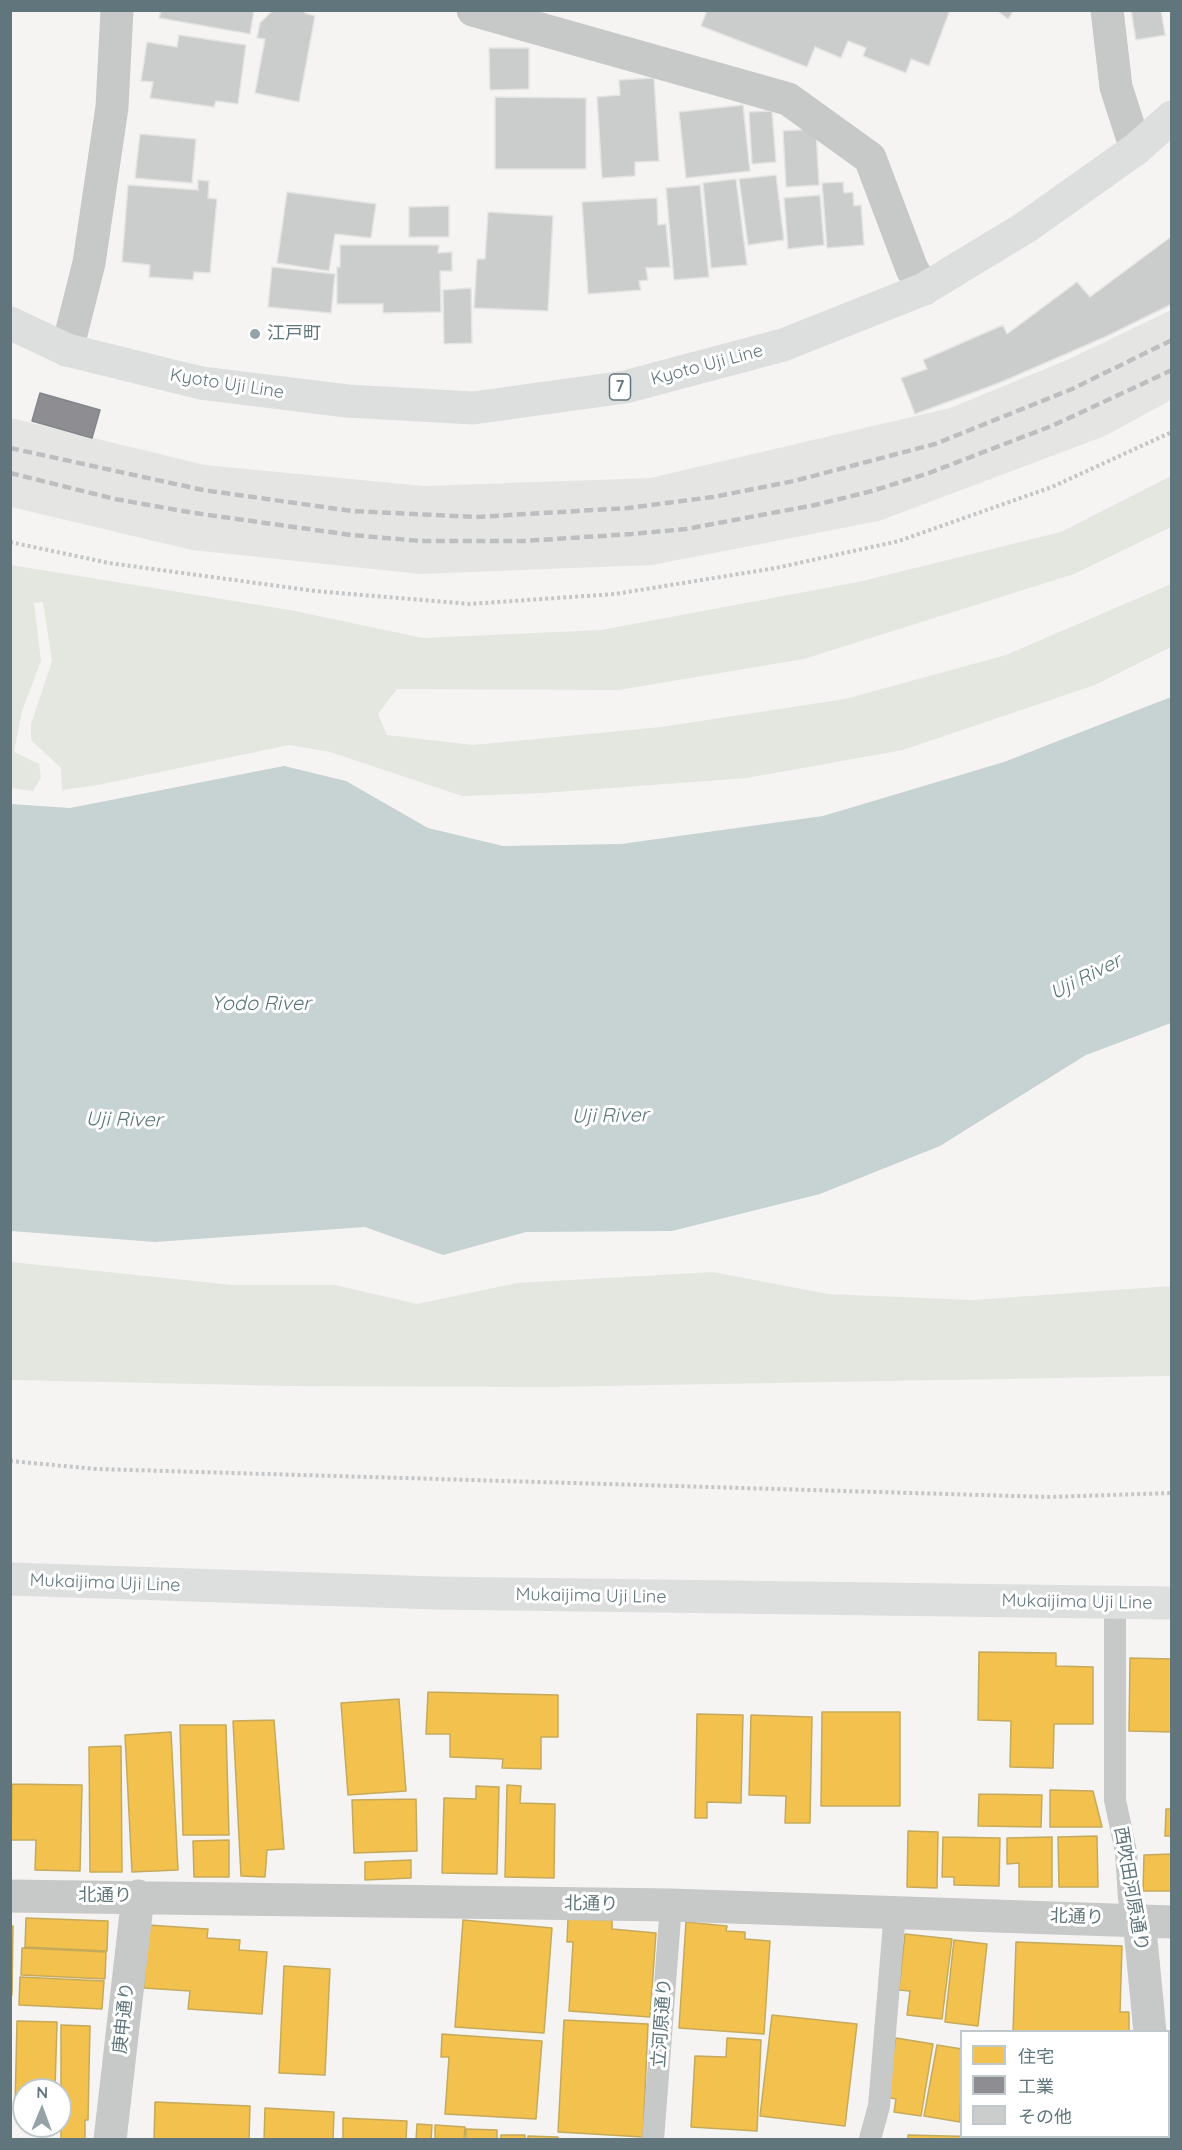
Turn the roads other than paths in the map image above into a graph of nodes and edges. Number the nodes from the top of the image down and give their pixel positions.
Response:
1 (117, 10) edge
2 (473, 10) edge
3 (1107, 10) edge
4 (1172, 117) edge
5 (1136, 149) junction
6 (924, 289) junction
7 (10, 322) edge
8 (67, 350) junction
9 (10, 1580) edge
10 (1115, 1603) junction
11 (1172, 1603) edge
12 (10, 1896) edge
13 (138, 1896) junction
14 (671, 1905) junction
15 (895, 1911) junction
16 (1139, 1919) junction
17 (1172, 1922) edge
18 (1150, 2030) edge
19 (110, 2139) edge
20 (653, 2139) edge
21 (870, 2139) edge

1 - 8 street
2 - 6 street
3 - 5 street
4 - 5 main road, Kyoto Uji Line / 7
5 - 6 main road, Kyoto Uji Line / 7
6 - 8 main road, Kyoto Uji Line / 7
7 - 8 main road, Kyoto Uji Line / 7
9 - 10 main road, Mukaijima Uji Line
10 - 11 main road, Mukaijima Uji Line
10 - 16 lane, 西吹田河原通り
12 - 13 street, 北通り
13 - 14 street, 北通り
13 - 19 street, 庚申通り
14 - 15 street, 北通り
14 - 20 lane, 立河原通り
15 - 16 street, 北通り
15 - 21 lane
16 - 17 street, 北通り
16 - 18 street, 西吹田河原通り

